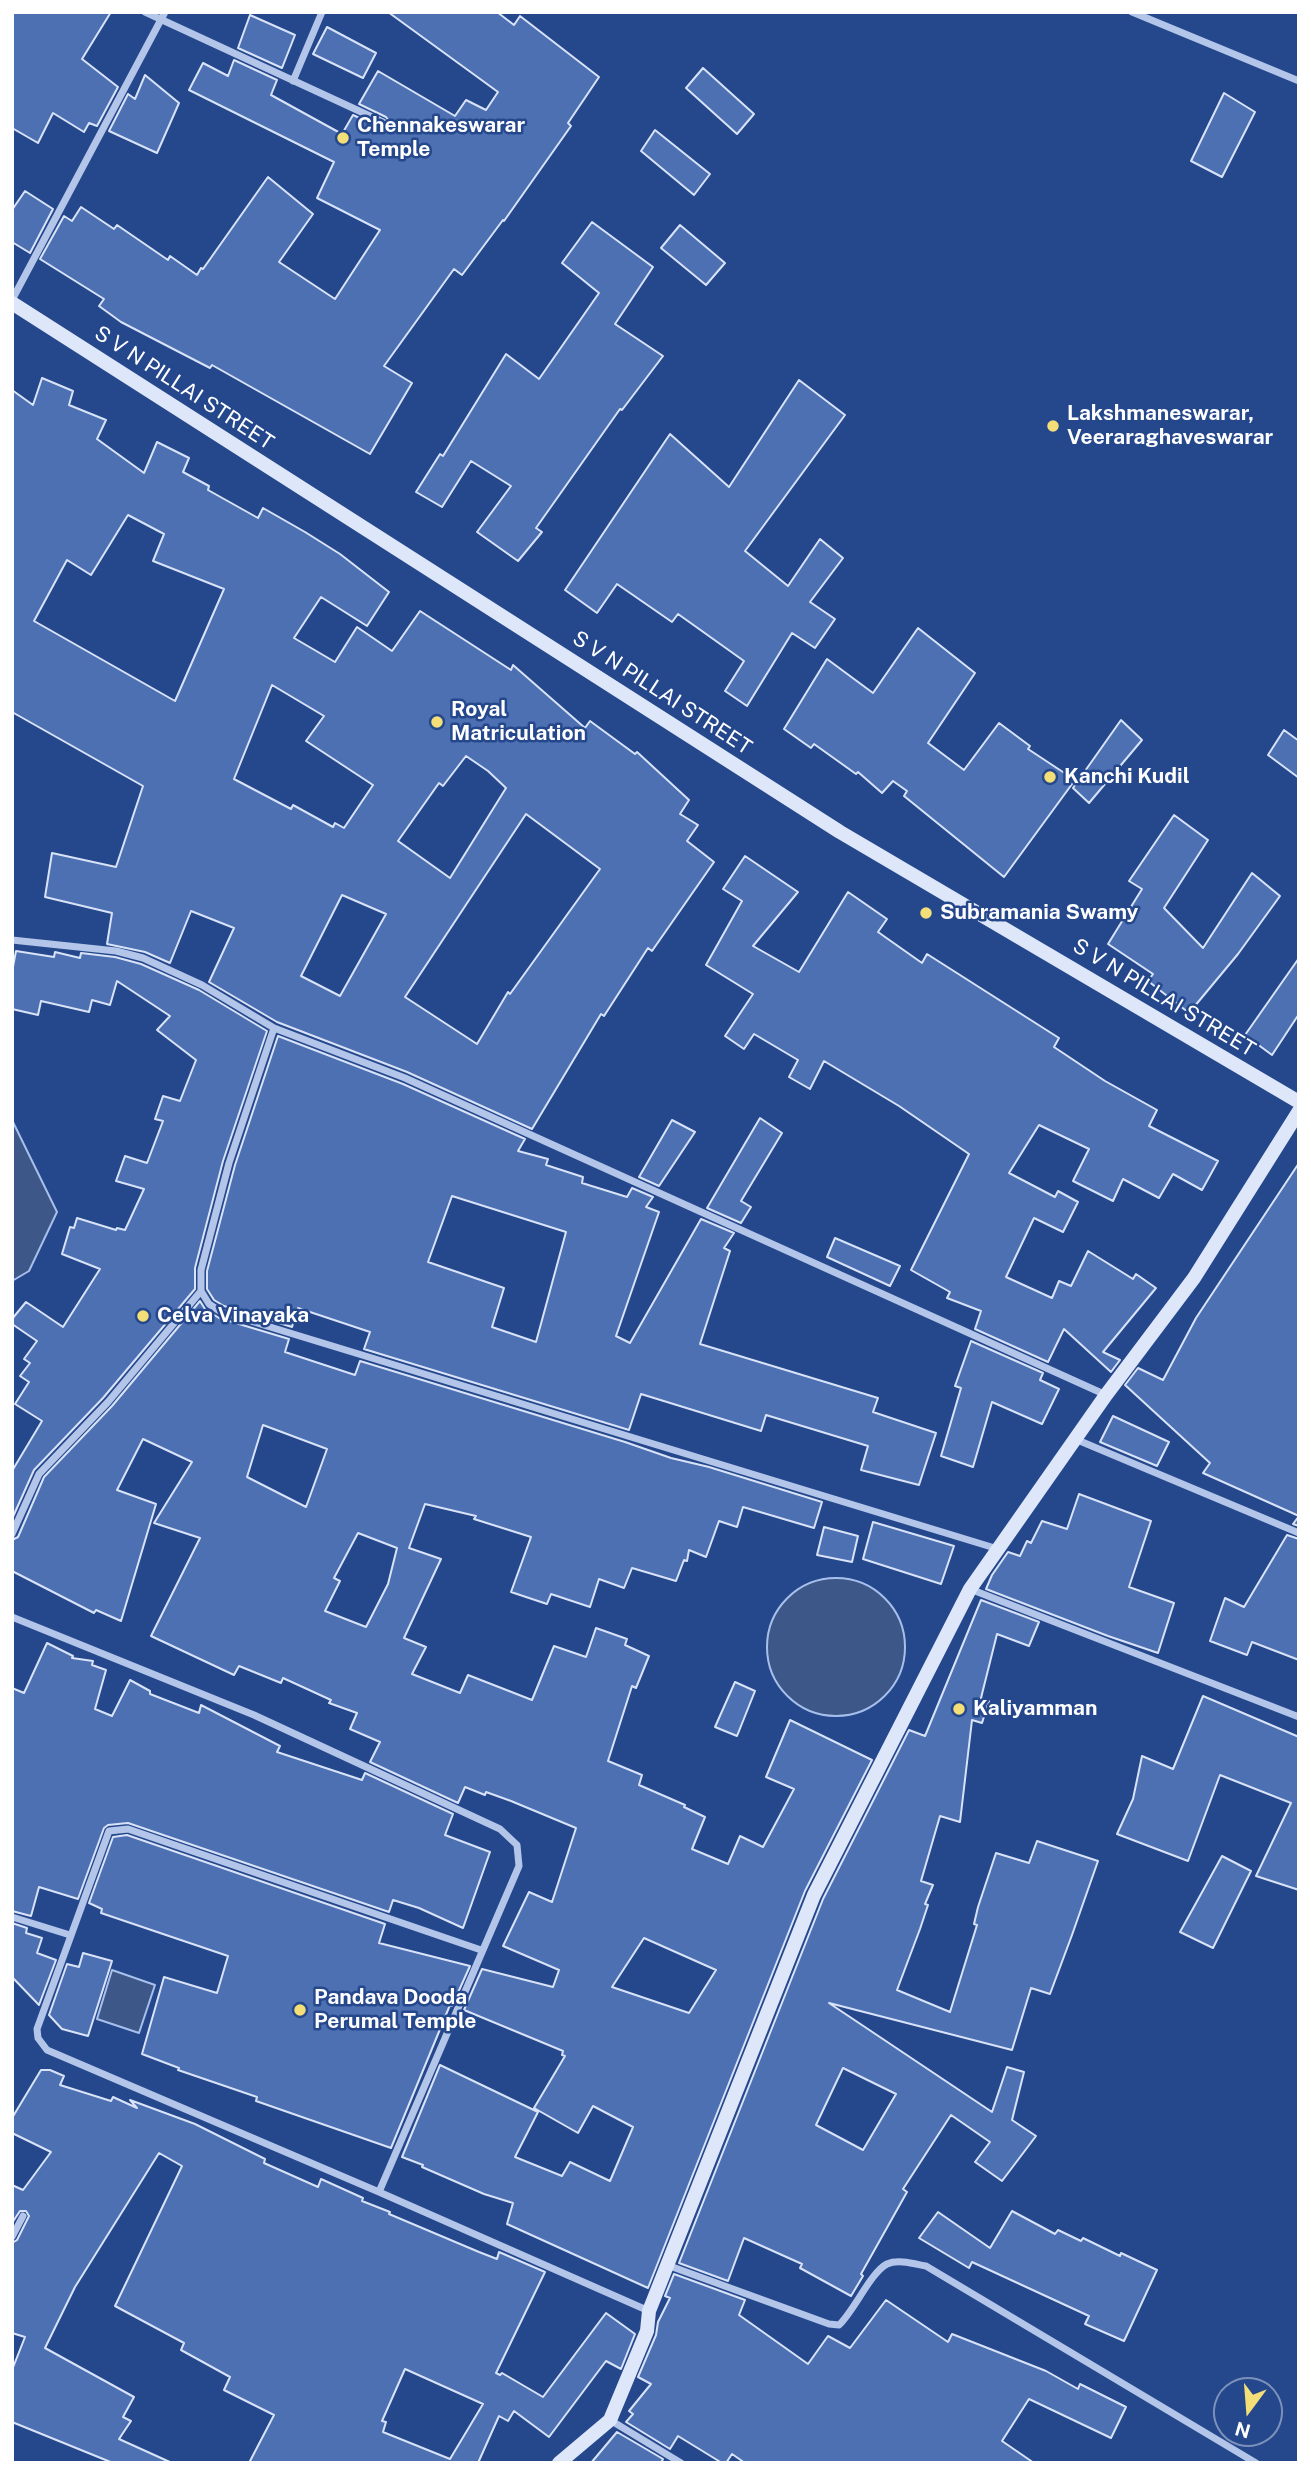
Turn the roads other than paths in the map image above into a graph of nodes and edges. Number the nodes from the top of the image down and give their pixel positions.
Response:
1 (145, 12) edge
2 (166, 12) edge
3 (322, 12) edge
4 (1132, 12) edge
5 (161, 21) junction
6 (293, 81) junction
7 (1299, 81) edge
8 (383, 122) dead end
9 (12, 302) edge
10 (12, 940) edge
11 (274, 1028) junction
12 (1299, 1102) edge
13 (1299, 1111) edge
14 (201, 1291) junction
15 (1106, 1395) junction
16 (1075, 1439) junction
17 (1299, 1533) edge
18 (12, 1534) edge
19 (999, 1549) junction
20 (970, 1589) junction
21 (12, 1617) edge
22 (1299, 1717) edge
23 (12, 1917) edge
24 (70, 1935) junction
25 (481, 1951) junction
26 (379, 2192) junction
27 (23, 2216) dead end
28 (12, 2237) edge
29 (667, 2265) junction
30 (649, 2311) junction
31 (610, 2420) junction
32 (559, 2463) edge
33 (681, 2463) edge
34 (1256, 2463) edge

1 - 5 street
2 - 5 street
3 - 6 street
4 - 7 street
5 - 6 street
5 - 9 street
6 - 8 street
9 - 12 main road, S V N PILLAI STREET
10 - 11 street
11 - 14 street
11 - 15 street
13 - 15 main road
14 - 18 street
14 - 19 street
15 - 16 main road
16 - 17 street
16 - 19 main road
19 - 20 main road
20 - 22 street
20 - 29 main road
21 - 25 street
23 - 24 street
24 - 25 street
24 - 26 street
25 - 26 street
26 - 30 street
27 - 28 street
29 - 30 main road
29 - 34 street
30 - 31 main road
31 - 32 main road
31 - 33 street

